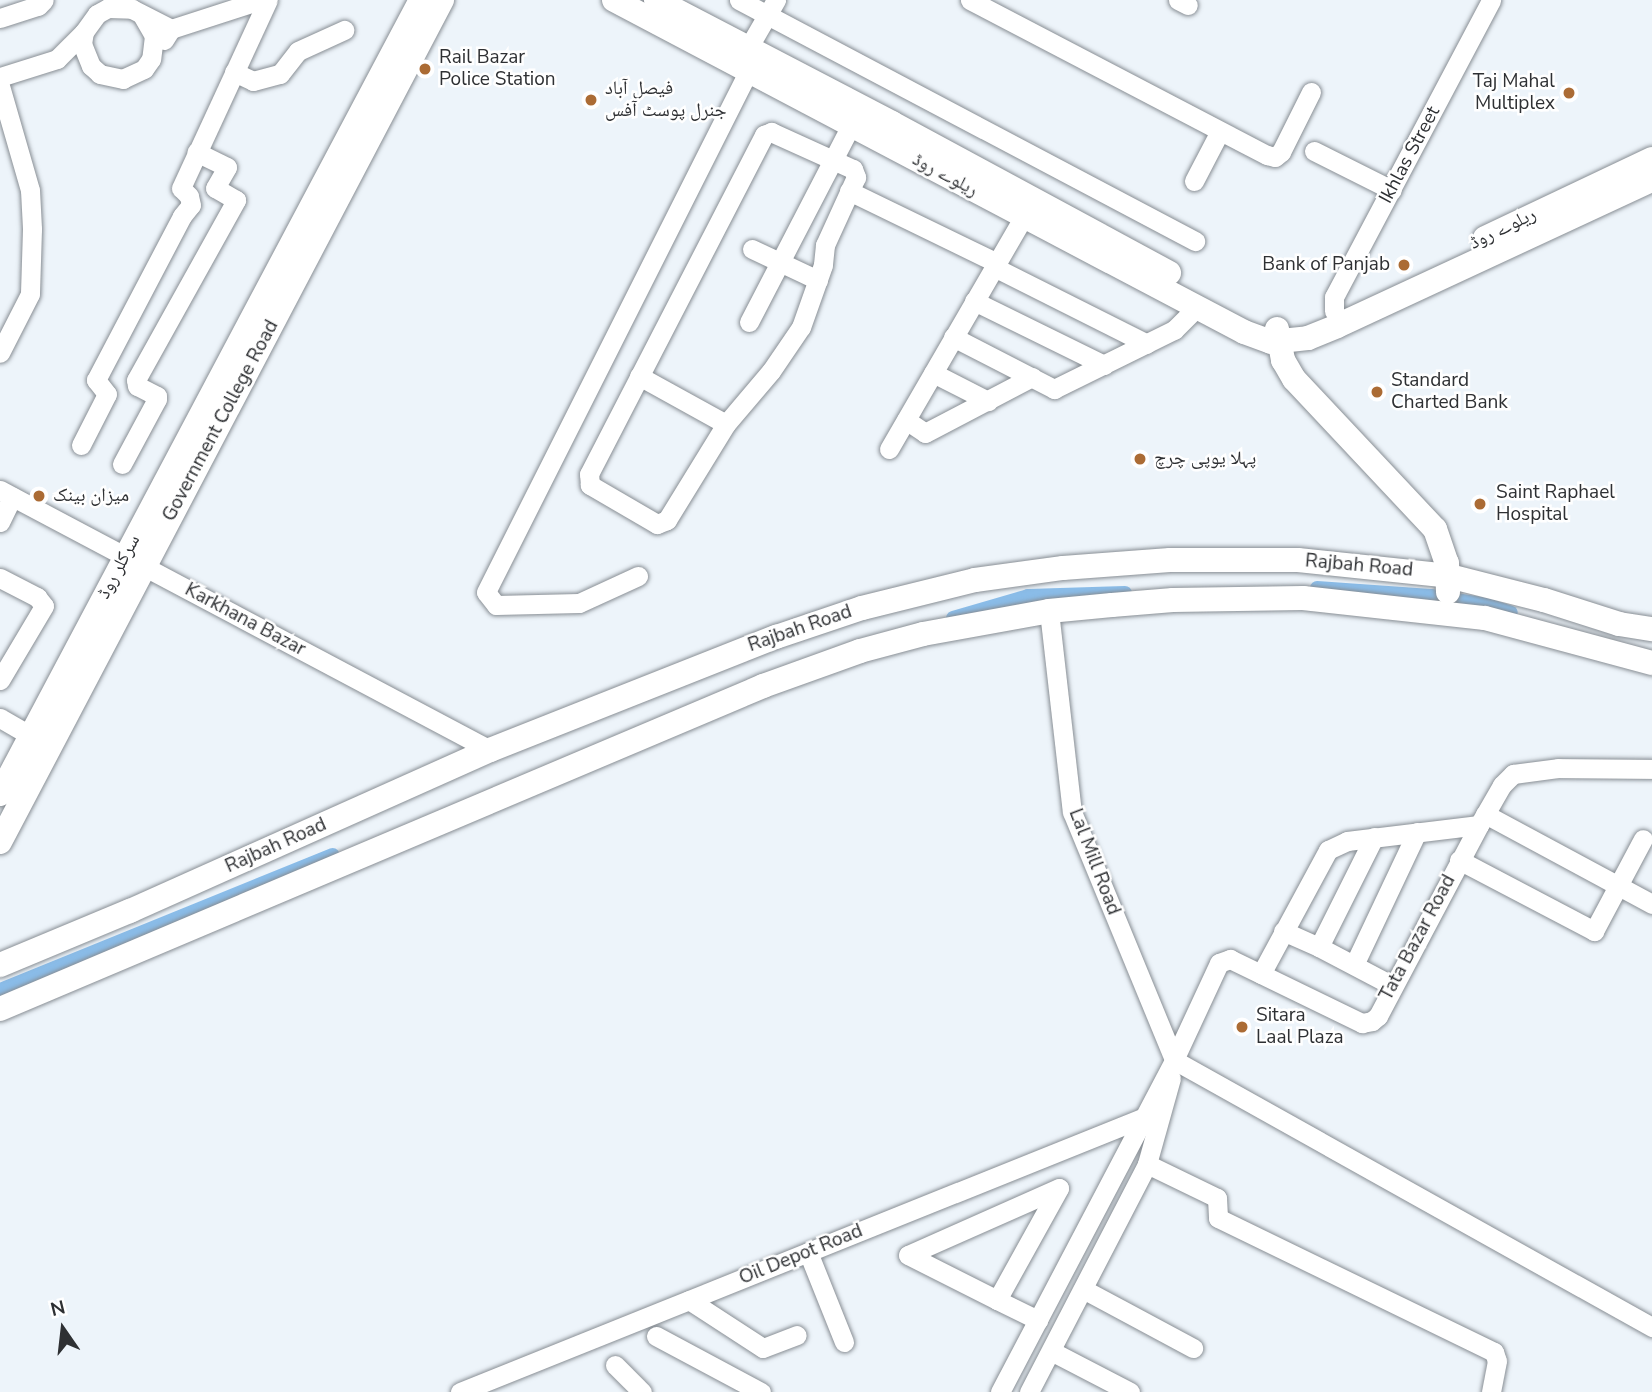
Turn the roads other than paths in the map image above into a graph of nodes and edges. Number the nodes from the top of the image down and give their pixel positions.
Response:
1 (44, 0) edge
2 (261, 0) edge
3 (268, 0) edge
4 (421, 0) edge
5 (442, 0) edge
6 (614, 0) edge
7 (656, 0) edge
8 (739, 0) edge
9 (970, 0) edge
10 (1491, 0) edge
11 (772, 8) edge
12 (142, 15) junction
13 (0, 18) edge
14 (171, 29) junction
15 (344, 30) dead end
16 (84, 32) junction
17 (57, 59) junction
18 (151, 59) junction
19 (748, 61) junction
20 (234, 72) junction
21 (100, 74) junction
22 (0, 77) edge
23 (0, 86) edge
24 (1311, 92) dead end
25 (851, 125) junction
26 (1220, 131) junction
27 (1314, 151) dead end
28 (196, 152) junction
29 (1652, 159) edge
30 (833, 160) junction
31 (1652, 180) edge
32 (1194, 181) dead end
33 (1392, 190) junction
34 (849, 191) junction
35 (323, 198) junction
36 (1024, 216) junction
37 (1195, 241) dead end
38 (752, 249) dead end
39 (780, 262) junction
40 (995, 265) junction
41 (818, 280) junction
42 (974, 301) junction
43 (1198, 306) junction
44 (1334, 311) junction
45 (749, 322) dead end
46 (1278, 336) junction
47 (953, 337) junction
48 (1147, 344) junction
49 (0, 353) edge
50 (1104, 365) junction
51 (933, 373) junction
52 (639, 376) junction
53 (1032, 377) junction
54 (988, 401) junction
55 (906, 420) junction
56 (726, 424) junction
57 (81, 445) dead end
58 (889, 449) dead end
59 (122, 464) dead end
60 (6, 494) edge
61 (0, 522) edge
62 (134, 562) junction
63 (1170, 563) junction
64 (638, 576) dead end
65 (0, 578) edge
66 (1447, 595) junction
67 (1173, 598) junction
68 (1049, 611) junction
69 (1652, 629) edge
70 (1652, 663) edge
71 (0, 680) edge
72 (0, 718) edge
73 (31, 736) junction
74 (490, 750) junction
75 (1652, 769) edge
76 (0, 794) edge
77 (1482, 819) junction
78 (1417, 832) junction
79 (1374, 837) junction
80 (1643, 839) dead end
81 (0, 842) edge
82 (1460, 860) junction
83 (1618, 886) junction
84 (1652, 904) edge
85 (131, 915) junction
86 (1283, 931) junction
87 (147, 945) junction
88 (1319, 947) junction
89 (0, 965) edge
90 (1354, 965) junction
91 (1261, 974) junction
92 (1393, 986) junction
93 (0, 1009) edge
94 (1174, 1060) junction
95 (1142, 1118) junction
96 (1147, 1164) junction
97 (808, 1252) junction
98 (1083, 1289) junction
99 (690, 1300) junction
100 (997, 1300) junction
101 (1038, 1320) junction
102 (1652, 1327) edge
103 (797, 1335) dead end
104 (656, 1336) dead end
105 (844, 1342) dead end
106 (1193, 1348) dead end
107 (1051, 1351) junction
108 (615, 1365) dead end
109 (482, 1388) edge
110 (460, 1392) edge
111 (642, 1392) edge
112 (761, 1392) edge
113 (1000, 1392) edge
114 (1029, 1392) edge
115 (1130, 1392) edge
116 (1492, 1392) edge

1 - 13 street
2 - 14 street
3 - 20 street
4 - 35 main road, Government College Road
5 - 35 main road, Government College Road
6 - 19 main road, ریلوے روڈ
7 - 19 main road, ریلوے روڈ
8 - 11 street
9 - 26 street
10 - 33 street, Ikhlas Street
11 - 19 street
11 - 37 street
12 - 14 street
12 - 16 street
12 - 18 street
14 - 18 street
15 - 20 street
16 - 17 street
16 - 21 street
17 - 21 street
17 - 22 street
18 - 21 street
19 - 25 main road, ریلوے روڈ
19 - 46 main road, ریلوے روڈ
19 - 64 street
20 - 28 street
23 - 49 street
24 - 26 street
25 - 30 street
25 - 36 main road, ریلوے روڈ
26 - 32 street
27 - 33 street
28 - 57 street
28 - 59 street
29 - 44 main road, ریلوے روڈ
30 - 34 street
30 - 39 street
30 - 52 street
31 - 46 main road, ریلوے روڈ
33 - 44 street, Ikhlas Street
34 - 40 street
34 - 41 street
35 - 62 main road, Government College Road
36 - 40 street
36 - 43 main road, ریلوے روڈ
38 - 39 street
39 - 41 street
39 - 45 street
40 - 42 street
40 - 48 street
41 - 56 street
42 - 47 street
42 - 50 street
43 - 46 main road, ریلوے روڈ
43 - 48 street
44 - 46 main road, ریلوے روڈ
46 - 66 main road
47 - 51 street
47 - 53 street
48 - 50 street
50 - 53 street
51 - 54 street
51 - 55 street
52 - 56 street
52 - 56 street
53 - 54 street
54 - 55 street
55 - 58 street
60 - 61 street
60 - 62 street, Karkhana Bazar
62 - 73 main road, سرکلر روڈ
62 - 74 street, Karkhana Bazar
62 - 81 main road, Government College Road
63 - 66 main road, Rajbah Road
63 - 67 main road
63 - 74 main road, Rajbah Road
65 - 71 street
66 - 67 main road, Rajbah Road
66 - 69 main road, Rajbah Road
66 - 70 main road, Rajbah Road
67 - 68 main road, Rajbah Road
68 - 87 main road, Rajbah Road
68 - 94 street, Lal Mill Road
72 - 73 street
73 - 76 main road, سرکلر روڈ
74 - 85 main road, Rajbah Road
75 - 77 street, Tata Bazar Road
77 - 78 street
77 - 82 street, Tata Bazar Road
77 - 83 street
78 - 79 street
78 - 90 street
79 - 86 street
79 - 88 street
80 - 83 street
82 - 83 street
82 - 92 street, Tata Bazar Road
83 - 84 street
85 - 87 main road
85 - 89 main road, Rajbah Road
86 - 88 street
86 - 91 street
87 - 93 main road, Rajbah Road
88 - 90 street
90 - 92 street
91 - 92 street, Tata Bazar Road
91 - 94 street, Tata Bazar Road
94 - 95 street, Tata Bazar Road
94 - 96 street, Tata Bazar Road
94 - 102 street
95 - 97 street, Oil Depot Road
95 - 101 street, Tata Bazar Road
96 - 98 street, Tata Bazar Road
96 - 116 street
97 - 99 street, Oil Depot Road
97 - 105 street
98 - 106 street
98 - 107 street, Tata Bazar Road
99 - 103 street
99 - 109 street, Oil Depot Road
100 - 100 street
100 - 101 street
101 - 113 street, Tata Bazar Road
104 - 112 street
107 - 114 street, Tata Bazar Road
107 - 115 street
108 - 111 street
109 - 110 street, Oil Depot Road

